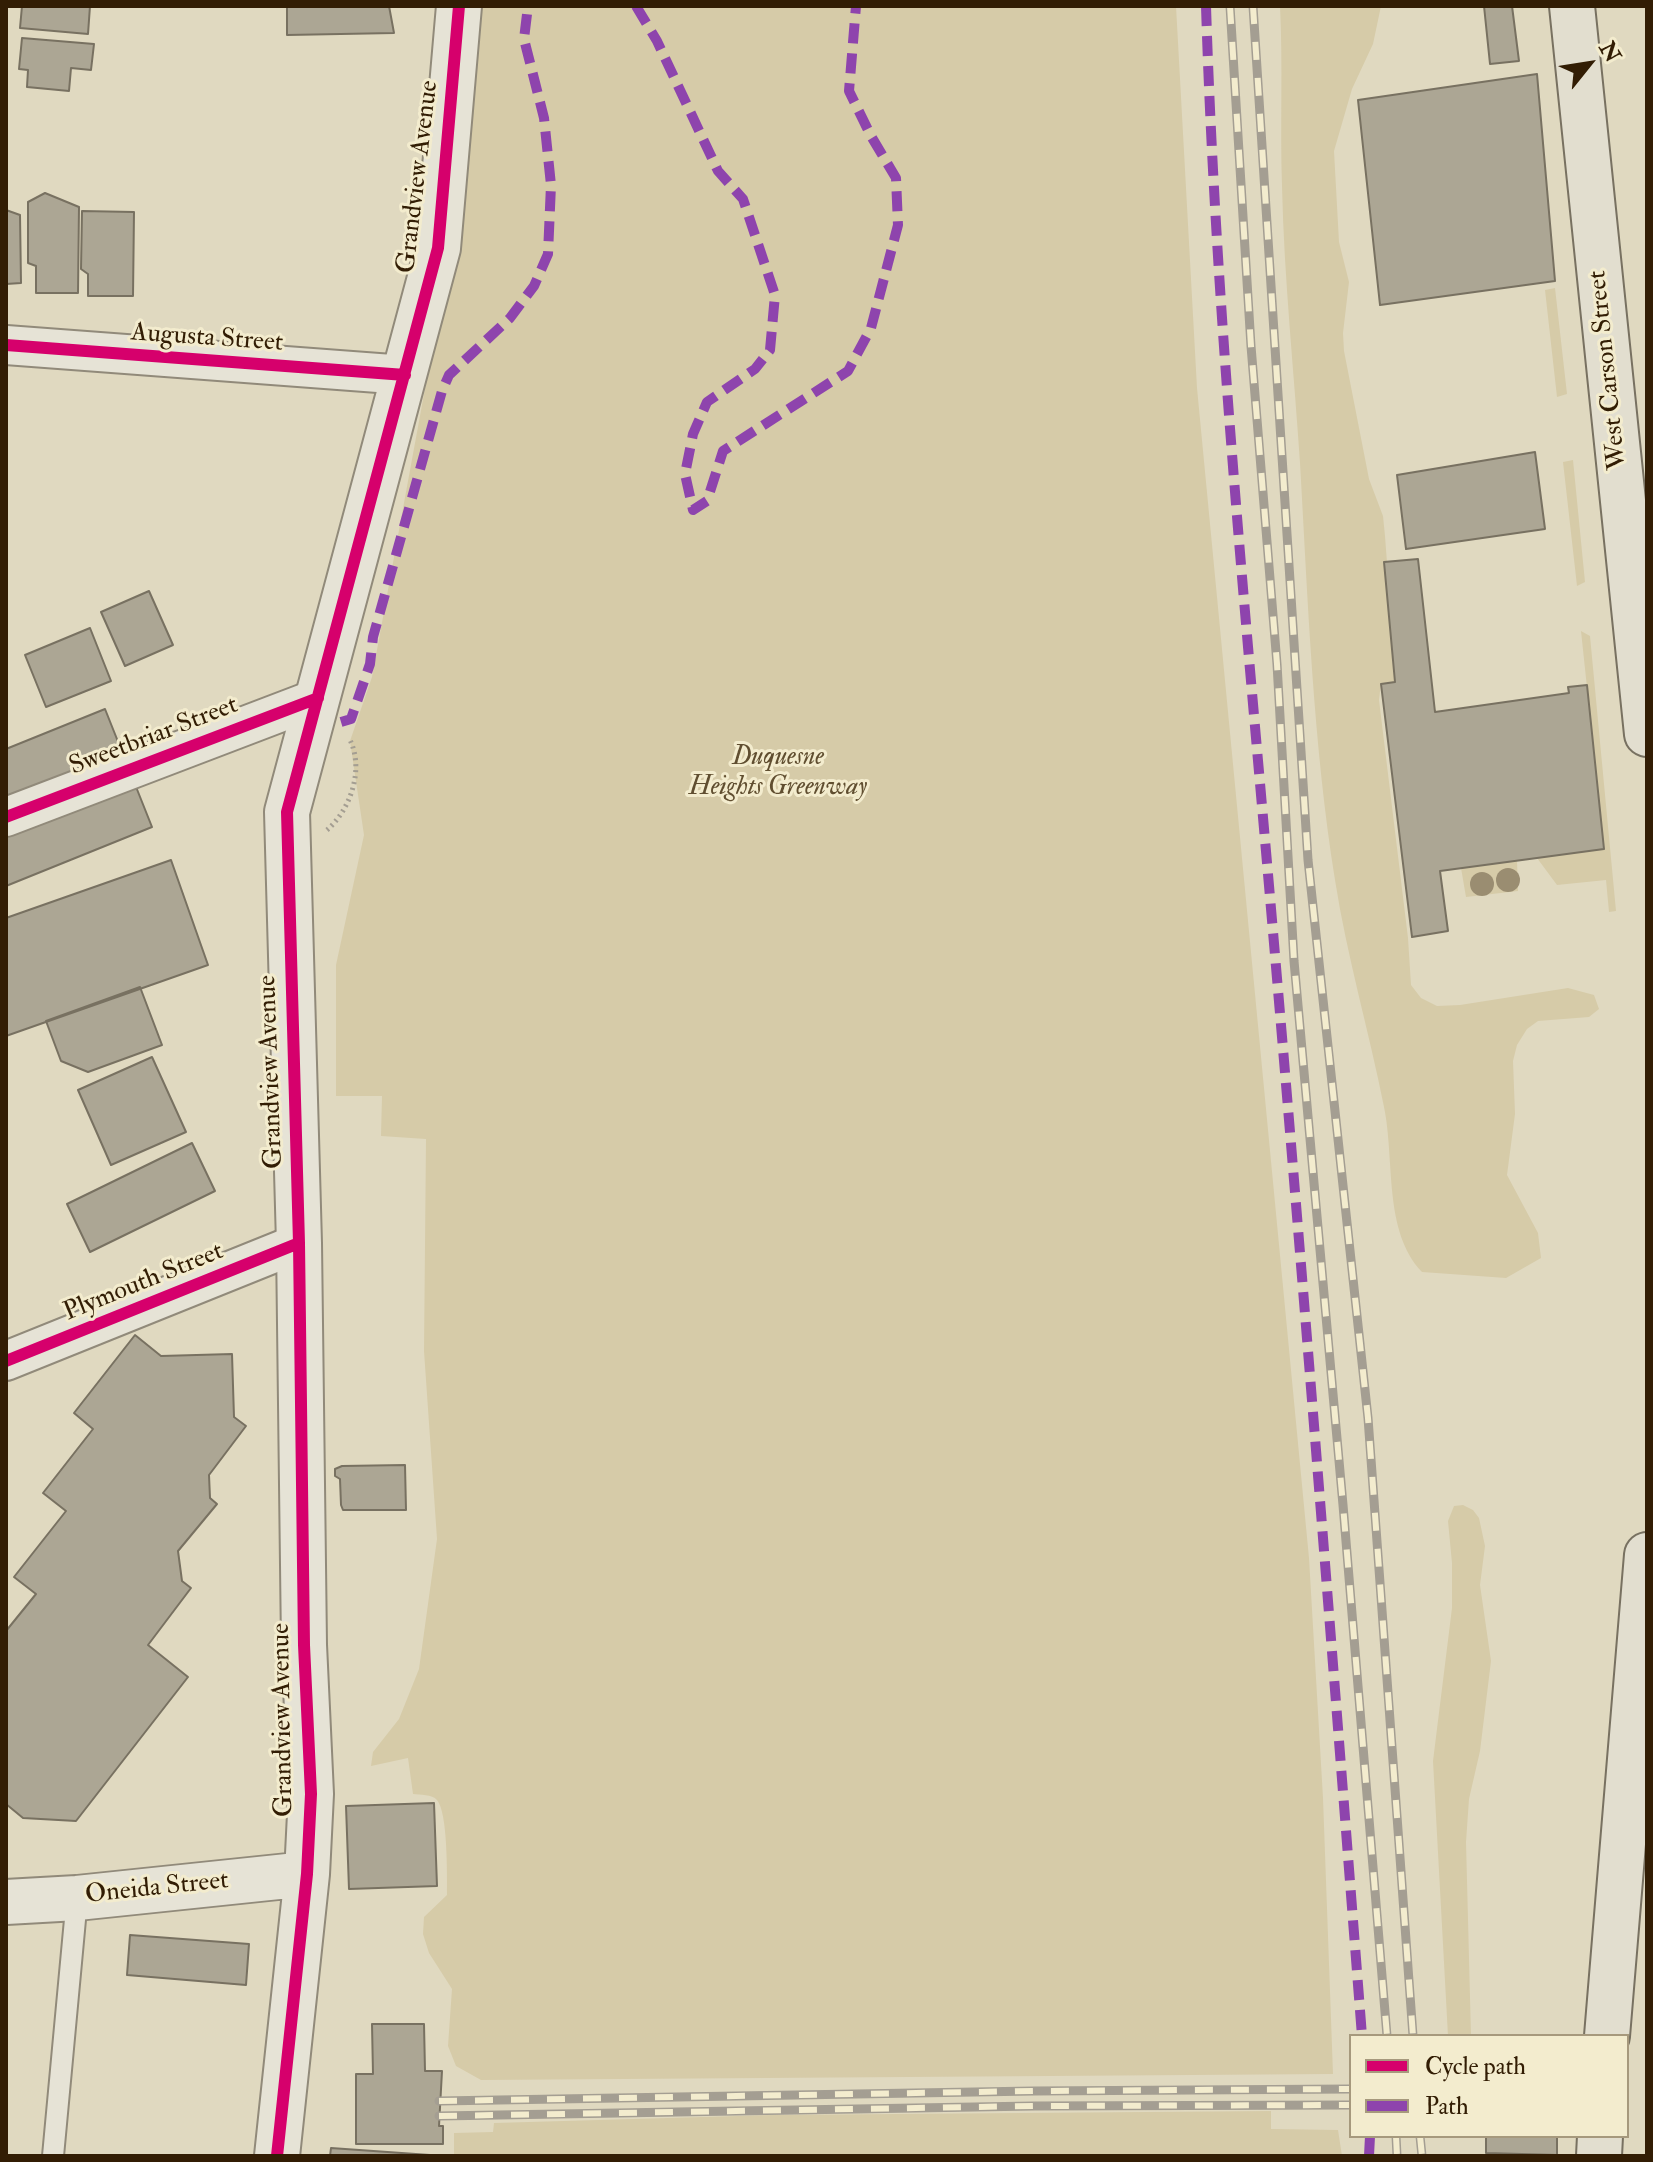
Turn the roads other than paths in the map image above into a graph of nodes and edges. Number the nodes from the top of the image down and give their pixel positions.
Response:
1 (459, 6) edge
2 (1572, 6) edge
3 (6, 345) edge
4 (405, 375) junction
5 (318, 698) junction
6 (1647, 734) edge
7 (6, 817) edge
8 (299, 1243) junction
9 (6, 1361) edge
10 (1647, 1555) edge
11 (307, 1874) junction
12 (77, 1898) junction
13 (6, 1902) edge
14 (1607, 2034) edge
15 (53, 2156) edge
16 (277, 2156) edge

1 - 4 street, Grandview Avenue
2 - 6 main road, West Carson Street
3 - 4 street, Augusta Street
4 - 5 street, Grandview Avenue
5 - 7 street, Sweetbriar Street
5 - 8 street, Grandview Avenue
8 - 9 street, Plymouth Street
8 - 11 street, Grandview Avenue
10 - 14 main road
11 - 12 street, Oneida Street
11 - 16 street, Grandview Avenue
12 - 13 street, Oneida Street
12 - 15 lane

